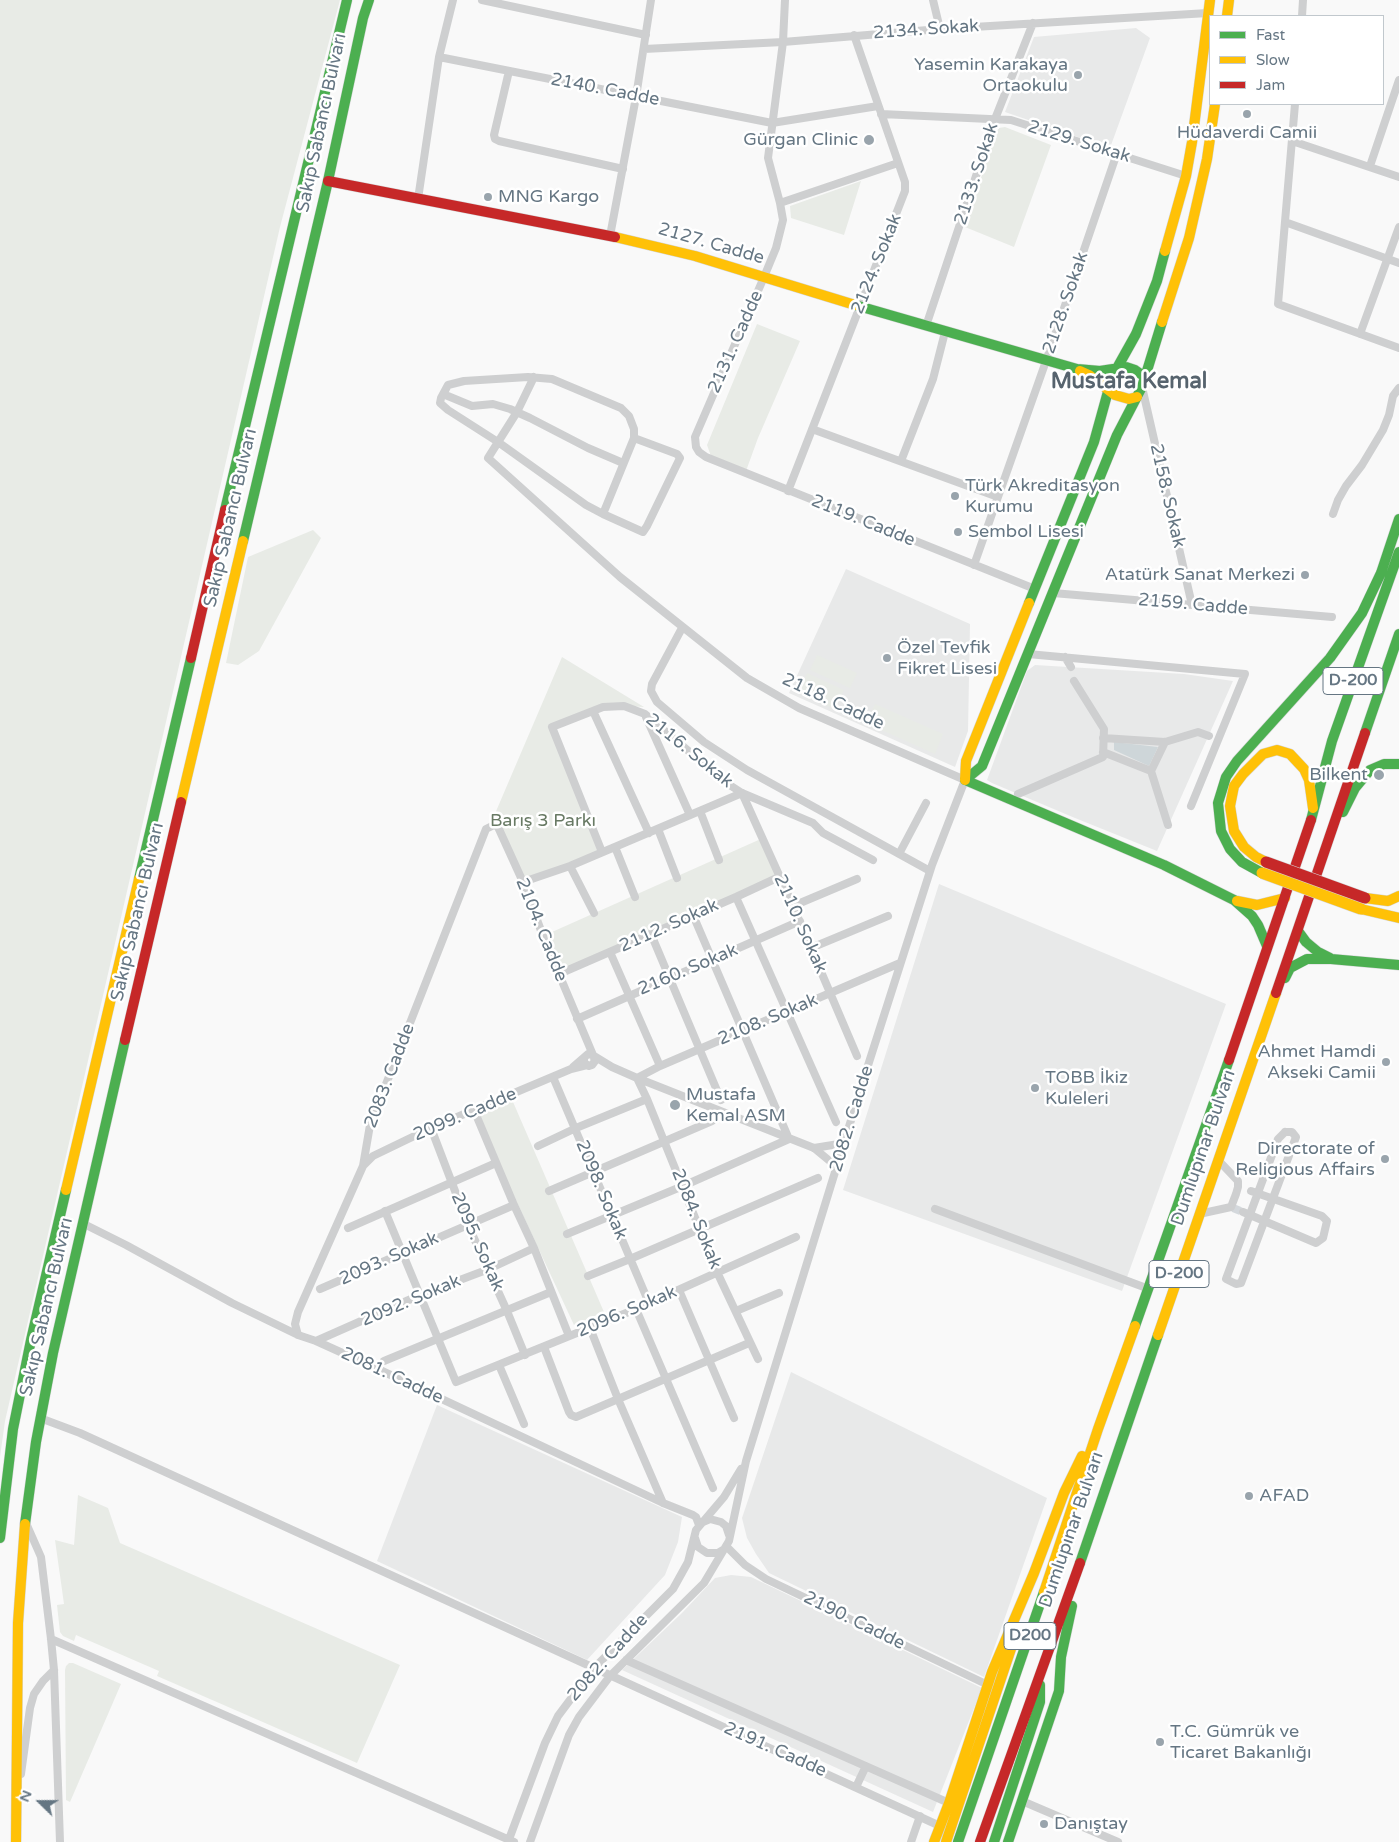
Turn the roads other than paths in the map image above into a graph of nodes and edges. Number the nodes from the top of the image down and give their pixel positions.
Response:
1 (348, 0) edge
2 (369, 0) edge
3 (453, 0) edge
4 (482, 0) edge
5 (650, 0) edge
6 (785, 0) edge
7 (933, 0) edge
8 (1210, 0) edge
9 (1229, 0) edge
10 (1303, 0) edge
11 (1208, 13) junction
12 (1227, 15) edge
13 (1302, 15) edge
14 (1033, 24) junction
15 (940, 28) junction
16 (646, 35) junction
17 (854, 35) junction
18 (783, 42) junction
19 (644, 49) junction
20 (438, 57) junction
21 (509, 71) junction
22 (1399, 80) edge
23 (636, 97) junction
24 (1215, 105) edge
25 (1295, 105) edge
26 (880, 110) junction
27 (994, 119) junction
28 (772, 123) junction
29 (1292, 141) junction
30 (1117, 153) junction
31 (898, 163) junction
32 (1370, 166) junction
33 (623, 169) junction
34 (1186, 176) junction
35 (1399, 177) edge
36 (328, 181) junction
37 (418, 199) junction
38 (780, 203) junction
39 (1285, 222) junction
40 (1399, 227) edge
41 (610, 236) junction
42 (1388, 260) junction
43 (1399, 263) edge
44 (764, 277) junction
45 (860, 306) junction
46 (926, 326) junction
47 (945, 332) junction
48 (1360, 334) junction
49 (1399, 348) edge
50 (1046, 361) junction
51 (1116, 367) junction
52 (1077, 369) junction
53 (534, 377) junction
54 (1141, 387) junction
55 (1399, 388) edge
56 (1108, 390) junction
57 (443, 394) junction
58 (517, 412) junction
59 (812, 429) junction
60 (634, 438) junction
61 (498, 442) junction
62 (696, 447) joint
63 (901, 461) junction
64 (623, 463) junction
65 (788, 491) junction
66 (998, 497) junction
67 (603, 514) junction
68 (1333, 514) dead end
69 (1399, 519) edge
70 (1399, 552) edge
71 (974, 565) junction
72 (1035, 589) junction
73 (1053, 593) junction
74 (1192, 605) junction
75 (1332, 617) dead end
76 (682, 628) junction
77 (1399, 634) edge
78 (1009, 653) junction
79 (1028, 654) junction
80 (1065, 658) junction
81 (1071, 667) dead end
82 (1074, 681) dead end
83 (593, 711) junction
84 (645, 714) junction
85 (1208, 736) dead end
86 (1103, 738) junction
87 (1165, 742) junction
88 (1103, 752) junction
89 (1399, 764) edge
90 (1151, 771) junction
91 (965, 780) junction
92 (742, 793) junction
93 (1018, 794) dead end
94 (926, 803) dead end
95 (1191, 806) dead end
96 (700, 811) junction
97 (1314, 812) junction
98 (690, 815) junction
99 (1168, 825) dead end
100 (498, 827) joint
101 (658, 829) junction
102 (649, 833) junction
103 (1327, 845) junction
104 (615, 846) junction
105 (602, 852) junction
106 (899, 854) junction
107 (719, 860) dead end
108 (873, 860) dead end
109 (570, 866) junction
110 (1264, 867) junction
111 (930, 871) junction
112 (779, 877) junction
113 (677, 878) dead end
114 (857, 879) dead end
115 (524, 882) junction
116 (1399, 896) edge
117 (635, 897) dead end
118 (736, 897) junction
119 (1285, 898) junction
120 (1234, 900) junction
121 (1363, 904) junction
122 (1399, 905) edge
123 (793, 906) junction
124 (594, 913) dead end
125 (693, 915) junction
126 (888, 916) dead end
127 (1399, 918) edge
128 (800, 921) junction
129 (1298, 931) junction
130 (651, 934) junction
131 (756, 941) junction
132 (1267, 946) junction
133 (811, 948) junction
134 (610, 952) junction
135 (1331, 959) junction
136 (712, 960) junction
137 (900, 963) junction
138 (1399, 965) edge
139 (559, 974) junction
140 (670, 978) junction
141 (830, 993) junction
142 (629, 995) junction
143 (1273, 1002) junction
144 (788, 1012) junction
145 (577, 1019) junction
146 (743, 1031) junction
147 (584, 1033) junction
148 (701, 1049) junction
149 (594, 1056) junction
150 (857, 1056) dead end
151 (586, 1062) junction
152 (660, 1066) junction
153 (612, 1067) junction
154 (553, 1077) junction
155 (637, 1078) junction
156 (647, 1099) junction
157 (721, 1100) dead end
158 (474, 1110) junction
159 (712, 1121) dead end
160 (836, 1122) dead end
161 (431, 1128) junction
162 (576, 1128) junction
163 (789, 1139) junction
164 (664, 1142) junction
165 (845, 1143) junction
166 (538, 1146) dead end
167 (814, 1148) junction
168 (1219, 1161) junction
169 (496, 1163) junction
170 (363, 1166) junction
171 (838, 1167) junction
172 (594, 1173) junction
173 (818, 1178) dead end
174 (451, 1182) junction
175 (683, 1186) junction
176 (549, 1191) dead end
177 (1254, 1193) junction
178 (1272, 1199) junction
179 (514, 1205) junction
180 (935, 1209) dead end
181 (385, 1211) junction
182 (1247, 1213) junction
183 (1199, 1214) junction
184 (612, 1216) junction
185 (1264, 1220) junction
186 (84, 1224) junction
187 (468, 1225) junction
188 (348, 1228) dead end
189 (699, 1229) junction
190 (568, 1234) dead end
191 (796, 1237) dead end
192 (534, 1248) junction
193 (402, 1253) junction
194 (630, 1260) junction
195 (489, 1269) junction
196 (717, 1272) junction
197 (588, 1276) dead end
198 (320, 1289) dead end
199 (1148, 1289) junction
200 (679, 1290) junction
201 (551, 1292) junction
202 (779, 1293) dead end
203 (420, 1295) junction
204 (649, 1303) junction
205 (636, 1309) junction
206 (508, 1311) junction
207 (736, 1311) junction
208 (590, 1328) junction
209 (298, 1335) junction
210 (569, 1336) junction
211 (439, 1339) junction
212 (316, 1341) junction
213 (749, 1343) junction
214 (544, 1347) junction
215 (524, 1355) junction
216 (758, 1359) dead end
217 (709, 1360) junction
218 (384, 1361) dead end
219 (499, 1365) junction
220 (665, 1379) junction
221 (618, 1399) junction
222 (40, 1418) junction
223 (734, 1418) dead end
224 (524, 1424) dead end
225 (1098, 1429) junction
226 (746, 1461) junction
227 (713, 1488) dead end
228 (663, 1503) junction
229 (25, 1522) junction
230 (699, 1525) junction
231 (695, 1536) junction
232 (729, 1536) junction
233 (0, 1538) edge
234 (1086, 1546) junction
235 (725, 1548) junction
236 (1034, 1574) junction
237 (52, 1639) junction
238 (626, 1660) junction
239 (594, 1668) junction
240 (54, 1670) junction
241 (1040, 1672) junction
242 (610, 1676) junction
243 (988, 1685) junction
244 (866, 1766) junction
245 (856, 1787) junction
246 (16, 1796) junction
247 (1022, 1801) junction
248 (949, 1803) junction
249 (920, 1816) junction
250 (940, 1826) junction
251 (510, 1841) edge
252 (16, 1842) edge
253 (60, 1842) edge
254 (530, 1842) edge
255 (911, 1842) edge
256 (934, 1842) edge
257 (946, 1842) edge
258 (958, 1842) edge
259 (980, 1842) edge
260 (994, 1842) edge
261 (1008, 1842) edge
262 (1118, 1842) edge

1 - 233 main road, Sakıp Sabancı Bulvarı
2 - 36 main road, Sakıp Sabancı Bulvarı
3 - 20 street
4 - 16 street
5 - 16 street
6 - 18 street, 2131. Cadde
7 - 15 street
8 - 11 main road
9 - 12 main road
10 - 13 street
11 - 14 street, 2134. Sokak
11 - 34 main road
14 - 15 street, 2134. Sokak
14 - 27 street, 2133. Sokak
15 - 17 street, 2134. Sokak
16 - 19 street
17 - 18 street, 2134. Sokak
17 - 26 street, 2124. Sokak
18 - 19 street, 2134. Sokak
18 - 28 street, 2131. Cadde
19 - 23 street
20 - 21 street, 2140. Cadde
20 - 37 street
21 - 23 street, 2140. Cadde
21 - 33 street
22 - 32 street
23 - 28 street, 2140. Cadde
23 - 33 street
24 - 54 main road
25 - 29 street
26 - 27 street, 2129. Sokak
26 - 28 street, 2129. Sokak
26 - 31 street, 2124. Sokak
27 - 30 street, 2129. Sokak
27 - 46 street, 2133. Sokak
28 - 38 street, 2131. Cadde
29 - 32 street
29 - 39 street
30 - 34 street, 2129. Sokak
30 - 50 street, 2128. Sokak
31 - 38 street
31 - 45 street, 2124. Sokak
32 - 35 street
33 - 41 street
34 - 51 main road
36 - 37 main road, 2127. Cadde
36 - 186 main road, Sakıp Sabancı Bulvarı
37 - 41 main road, 2127. Cadde
38 - 44 street, 2131. Cadde
39 - 42 street
39 - 48 street
40 - 42 street
41 - 44 main road, 2127. Cadde
42 - 43 street
42 - 48 street
44 - 45 main road, 2127. Cadde
44 - 62 street, 2131. Cadde
45 - 46 main road, 2127. Cadde
45 - 59 street, 2124. Sokak
46 - 47 main road, 2127. Cadde
47 - 50 main road, 2127. Cadde
47 - 63 street
48 - 49 street
50 - 52 main road, 2127. Cadde
50 - 66 street, 2128. Sokak
51 - 52 main road, 2127. Cadde
51 - 54 main road
51 - 56 main road
52 - 56 main road, 2127. Cadde
53 - 57 street
53 - 58 street
53 - 60 street
54 - 56 main road
54 - 73 main road
54 - 74 street, 2158. Sokak
55 - 68 street
56 - 72 main road
57 - 58 street
57 - 61 street
58 - 61 street
58 - 64 street
59 - 63 street
59 - 65 street, 2124. Sokak
60 - 64 street
60 - 67 street
61 - 67 street
61 - 76 street, 2118. Cadde
62 - 65 street, 2119. Cadde
63 - 66 street
64 - 67 street
65 - 71 street, 2119. Cadde
66 - 71 street, 2128. Sokak
69 - 110 main road
70 - 97 main road, Dumlupınar Bulvarı / D-200
71 - 72 street, 2119. Cadde
72 - 73 main road
72 - 78 main road
73 - 74 street, 2159. Cadde
73 - 79 main road
74 - 75 street, 2159. Cadde
76 - 91 street, 2118. Cadde
76 - 106 street
77 - 103 main road, Dumlupınar Bulvarı / D-200
78 - 79 main road
78 - 91 main road
79 - 80 street
79 - 91 main road
80 - 81 street
80 - 95 street
82 - 86 street
83 - 84 street, 2116. Sokak
83 - 102 street
83 - 105 street, 2116. Sokak
84 - 92 street, 2116. Sokak
84 - 98 street
85 - 87 street
86 - 87 street
86 - 88 street
87 - 90 street
88 - 90 street
88 - 93 street
89 - 103 main road
90 - 99 street
91 - 111 street, 2082. Cadde
91 - 120 main road, 2118. Cadde
92 - 96 street
92 - 108 street, 2116. Sokak
92 - 112 street, 2110. Sokak
94 - 106 street
96 - 98 street
96 - 107 street
97 - 110 main road
97 - 119 main road, Dumlupınar Bulvarı / D-200
98 - 101 street
100 - 115 street, 2104. Cadde
100 - 170 street, 2083. Cadde
101 - 102 street
101 - 113 street
102 - 104 street
103 - 129 main road, Dumlupınar Bulvarı / D-200
104 - 105 street
104 - 117 street
105 - 109 street
106 - 111 street
109 - 115 street
109 - 124 street
110 - 121 main road, bridge
111 - 137 street, 2082. Cadde
112 - 118 street, 2112. Sokak
112 - 123 street, 2110. Sokak
114 - 123 street
115 - 139 street, 2104. Cadde
116 - 121 main road
118 - 125 street, 2112. Sokak
118 - 131 street
119 - 120 main road
119 - 132 main road, Dumlupınar Bulvarı / D-200
120 - 132 main road
121 - 122 main road
121 - 127 main road
123 - 128 street, 2110. Sokak
125 - 130 street, 2112. Sokak
125 - 136 street
126 - 133 street
128 - 131 street, 2160. Sokak
128 - 133 street, 2110. Sokak
129 - 135 main road
129 - 143 main road, Dumlupınar Bulvarı / D-200
130 - 134 street, 2112. Sokak
130 - 140 street
131 - 136 street, 2160. Sokak
131 - 144 street
132 - 199 main road, Dumlupınar Bulvarı / D-200
133 - 141 street, 2110. Sokak
134 - 139 street, 2112. Sokak
134 - 142 street
135 - 138 main road
135 - 143 main road
136 - 140 street, 2160. Sokak
136 - 146 street
137 - 141 street, 2108. Sokak
137 - 165 street, 2082. Cadde
139 - 145 street, 2104. Cadde
140 - 142 street, 2160. Sokak
140 - 148 street
141 - 144 street, 2108. Sokak
141 - 150 street, 2110. Sokak
142 - 145 street, 2160. Sokak
142 - 152 street
143 - 168 main road, Dumlupınar Bulvarı / D-200
144 - 146 street, 2108. Sokak
144 - 160 street
145 - 147 street, 2104. Cadde
146 - 148 street, 2108. Sokak
146 - 163 street
147 - 149 street, 2104. Cadde
147 - 151 street, 2104. Cadde
148 - 152 street, 2108. Sokak
148 - 157 street
149 - 151 street
149 - 153 street
151 - 153 street
151 - 154 street, 2099. Cadde
152 - 155 street, 2108. Sokak
153 - 155 street
154 - 158 street, 2099. Cadde
154 - 162 street, 2098. Sokak
155 - 156 street, 2084. Sokak
155 - 163 street
156 - 162 street
156 - 164 street, 2084. Sokak
158 - 161 street, 2099. Cadde
158 - 169 street
159 - 164 street
161 - 170 street, 2099. Cadde
161 - 174 street, 2095. Sokak
162 - 166 street
162 - 172 street, 2098. Sokak
163 - 167 street
163 - 175 street
164 - 172 street
164 - 175 street, 2084. Sokak
165 - 167 street
165 - 171 street, 2082. Cadde
167 - 171 street
168 - 183 main road, Dumlupınar Bulvarı / D-200
168 - 183 street
169 - 174 street
169 - 179 street
170 - 209 street, 2083. Cadde
171 - 226 street, 2082. Cadde
172 - 176 street
172 - 184 street, 2098. Sokak
173 - 189 street
174 - 181 street
174 - 187 street, 2095. Sokak
175 - 184 street
175 - 189 street, 2084. Sokak
177 - 178 street
177 - 178 street
177 - 182 street
178 - 185 street
178 - 185 street
179 - 187 street, 2093. Sokak
179 - 192 street
180 - 199 street
181 - 188 street
181 - 193 street
182 - 185 street
182 - 185 street
183 - 234 main road, Dumlupınar Bulvarı / D-200
184 - 190 street
184 - 194 street, 2098. Sokak
186 - 209 street, 2081. Cadde
186 - 222 main road, Sakıp Sabancı Bulvarı
187 - 193 street, 2093. Sokak
187 - 195 street, 2095. Sokak
189 - 194 street
189 - 196 street, 2084. Sokak
191 - 196 street, 2096. Sokak
192 - 195 street, 2092. Sokak
192 - 201 street
193 - 198 street, 2093. Sokak
193 - 203 street
194 - 197 street
194 - 204 street, 2098. Sokak
195 - 203 street, 2092. Sokak
195 - 206 street, 2095. Sokak
196 - 200 street, 2096. Sokak
196 - 207 street, 2084. Sokak
199 - 225 main road, Dumlupınar Bulvarı / D200
200 - 204 street, 2096. Sokak
200 - 217 street
201 - 206 street
201 - 210 street
202 - 207 street
203 - 211 street
203 - 212 street, 2092. Sokak
204 - 205 street, 2096. Sokak
205 - 208 street, 2096. Sokak
205 - 220 street
206 - 211 street
206 - 215 street, 2095. Sokak
207 - 213 street, 2084. Sokak
208 - 210 street, 2096. Sokak
208 - 221 street
209 - 212 street, 2081. Cadde
210 - 214 street, 2096. Sokak
211 - 218 street
211 - 219 street, 2096. Sokak
212 - 228 street, 2081. Cadde
213 - 216 street, 2084. Sokak
213 - 217 street
214 - 215 street, 2096. Sokak
214 - 221 street
215 - 219 street, 2096. Sokak
217 - 220 street
217 - 223 street
219 - 224 street
220 - 221 street
220 - 227 street
221 - 228 street
222 - 229 main road, Sakıp Sabancı Bulvarı
222 - 239 street, 2191. Cadde
225 - 236 main road, Dumlupınar Bulvarı
225 - 258 main road, Dumlupınar Bulvarı / D200
226 - 230 street, 2082. Cadde
226 - 232 street, 2082. Cadde
228 - 230 street, 2081. Cadde
229 - 237 street
229 - 246 main road, Sakıp Sabancı Bulvarı
230 - 231 street, 2082. Cadde
230 - 232 street
231 - 235 street
231 - 239 street, 2082. Cadde
232 - 235 street, 2082. Cadde
234 - 241 main road, Dumlupınar Bulvarı / D200
234 - 247 main road
235 - 238 street, 2082. Cadde
235 - 243 street, 2190. Cadde
236 - 243 main road, Dumlupınar Bulvarı
236 - 257 main road
237 - 240 street
237 - 251 street
238 - 242 street, 2082. Cadde
238 - 244 street
239 - 242 street, 2191. Cadde
239 - 251 street, 2082. Cadde
240 - 246 street
240 - 253 street
241 - 259 main road, Dumlupınar Bulvarı / D200
241 - 260 main road, Dumlupınar Bulvarı
242 - 245 street, 2191. Cadde
242 - 254 street, 2082. Cadde
243 - 248 main road, Dumlupınar Bulvarı
244 - 245 street
244 - 248 street
245 - 249 street, 2191. Cadde
246 - 252 main road, Sakıp Sabancı Bulvarı
247 - 261 main road
247 - 262 street
248 - 250 main road, Dumlupınar Bulvarı
249 - 250 street, 2191. Cadde
249 - 255 street
250 - 256 main road, Dumlupınar Bulvarı

